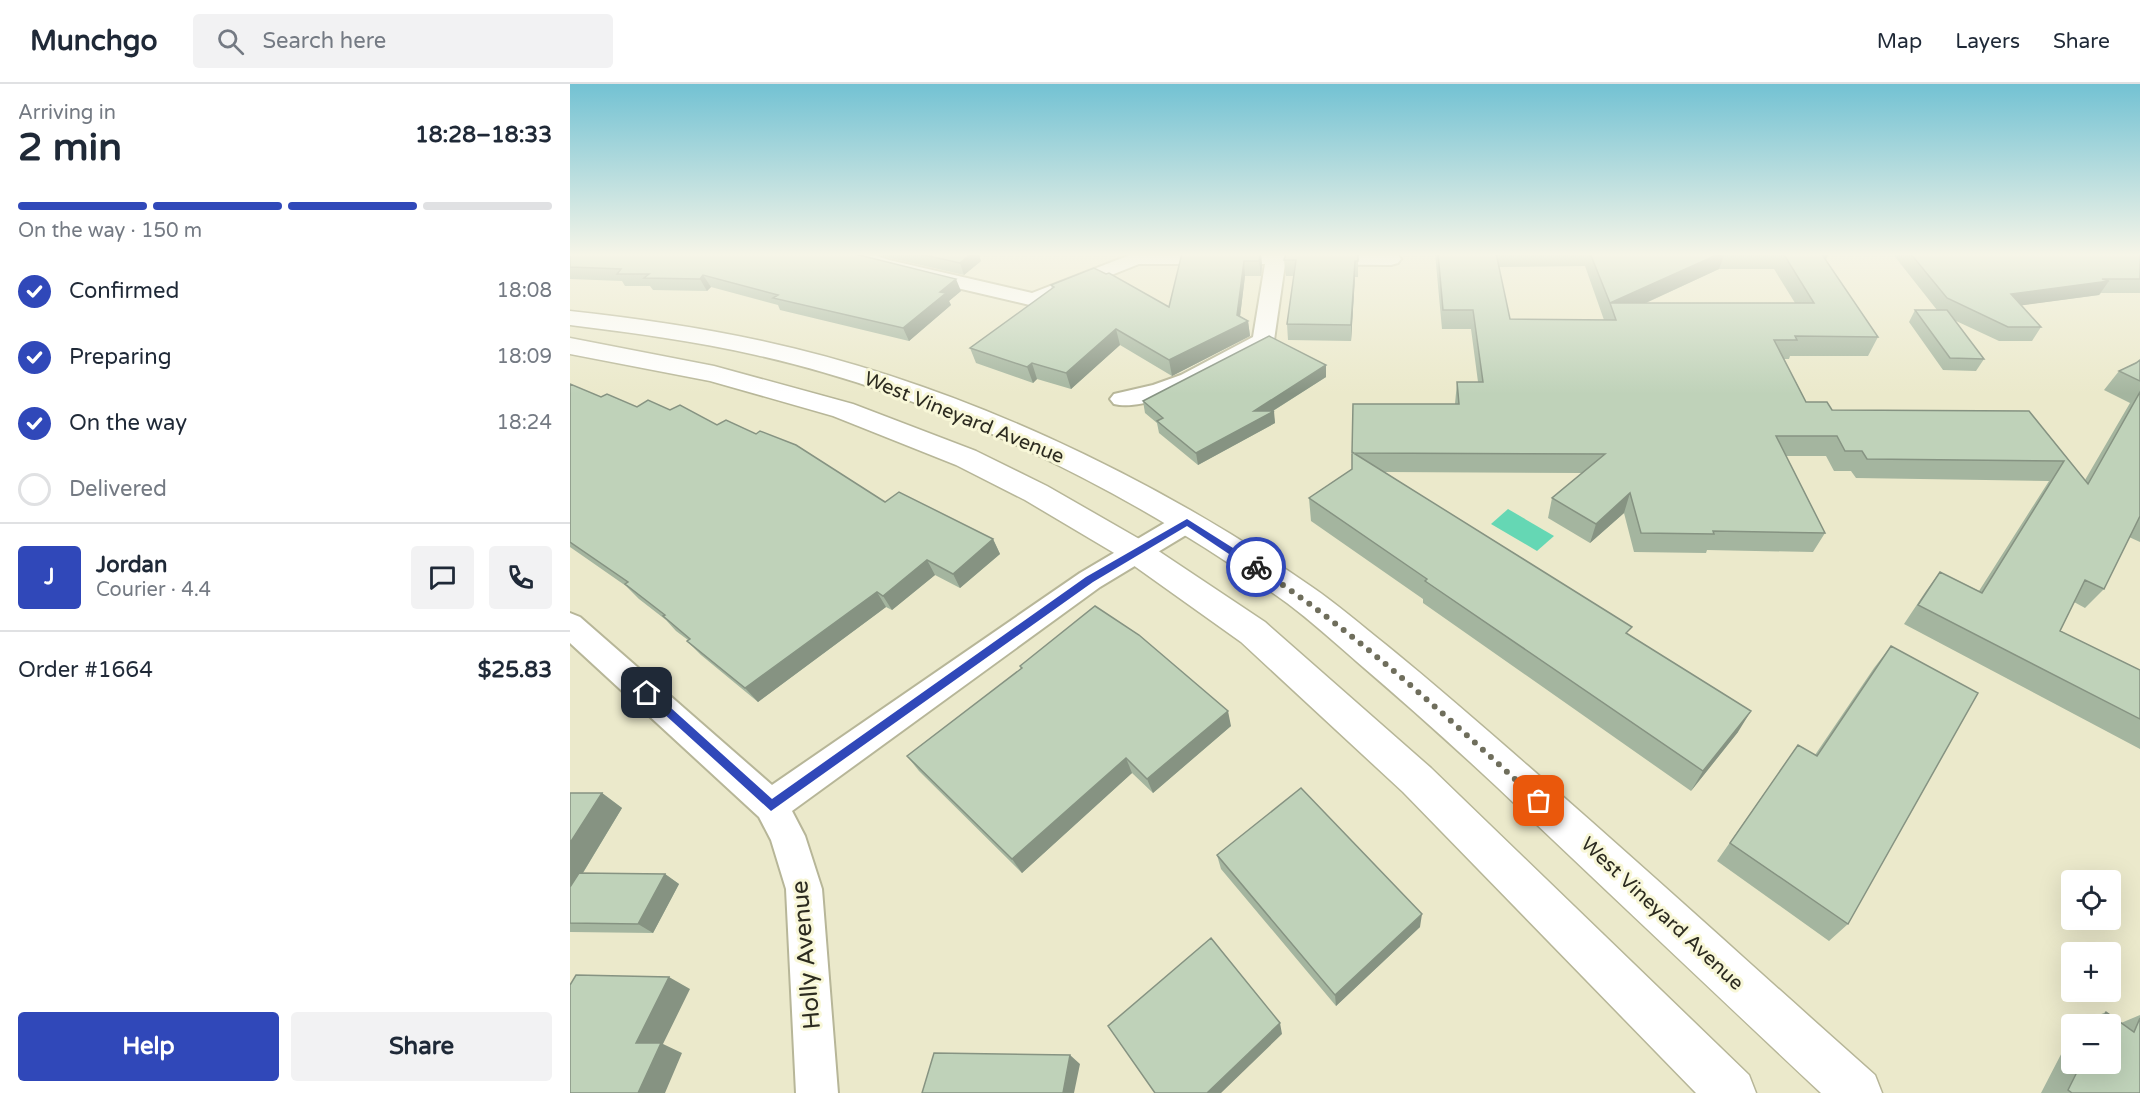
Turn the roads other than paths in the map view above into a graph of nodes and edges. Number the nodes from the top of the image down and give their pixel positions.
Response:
1 (1269, 300) edge
2 (570, 318) edge
3 (570, 346) edge
4 (1122, 399) dead end
5 (1187, 522) junction
6 (1137, 552) junction
7 (570, 625) edge
8 (771, 806) junction
9 (817, 1093) edge
10 (1731, 1093) edge
11 (1857, 1093) edge

1 - 4 street
2 - 5 main road, West Vineyard Avenue
3 - 6 main road, West Vineyard Avenue
5 - 6 street
5 - 11 main road, West Vineyard Avenue
6 - 8 street
6 - 10 main road, West Vineyard Avenue
7 - 8 street, Holly Avenue
8 - 9 street, Holly Avenue

